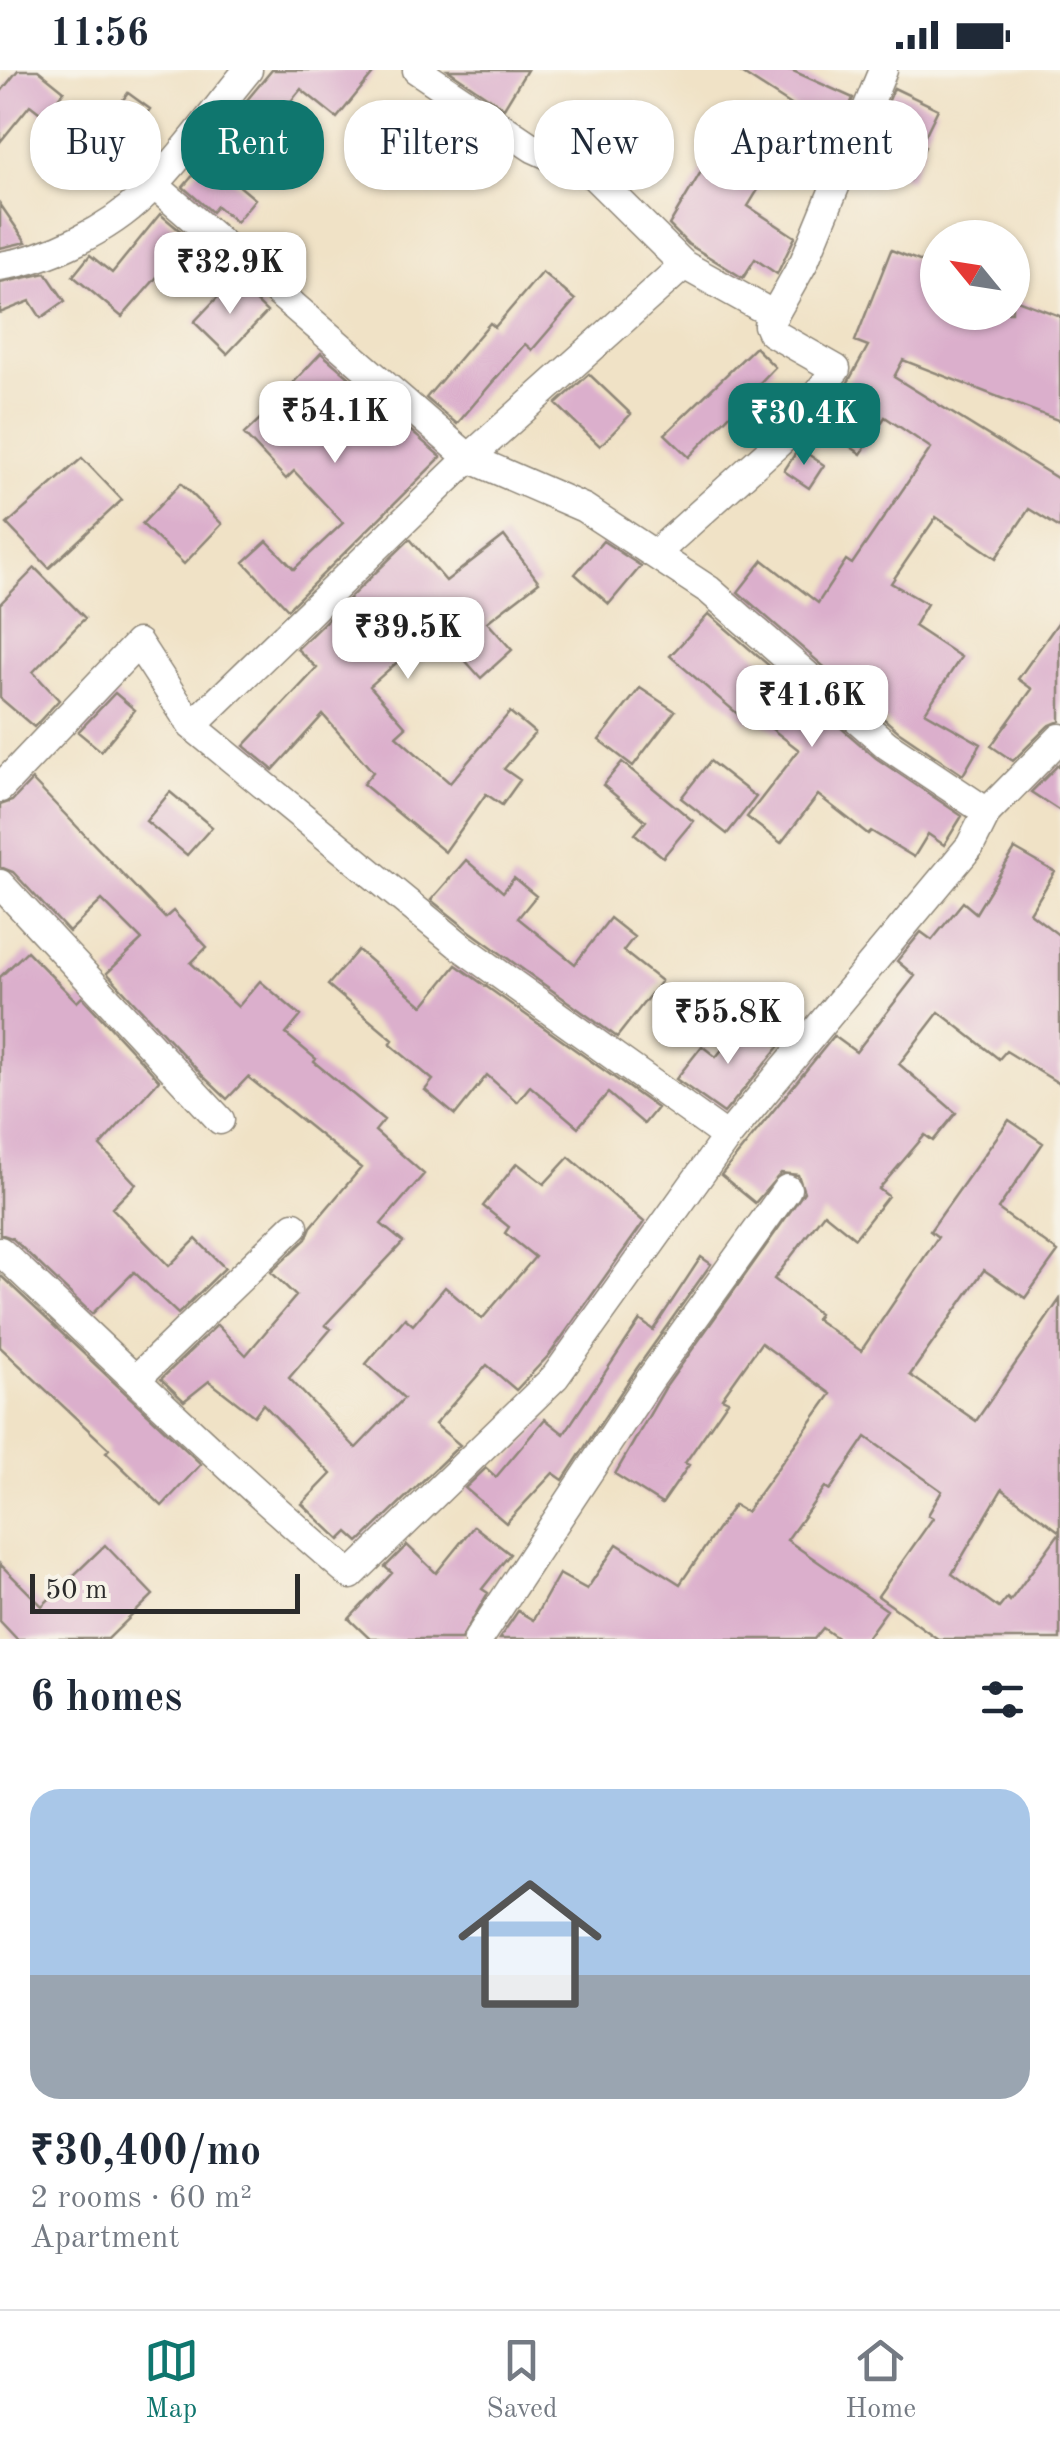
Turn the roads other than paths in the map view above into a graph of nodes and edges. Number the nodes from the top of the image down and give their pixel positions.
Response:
1 (248, 70) edge
2 (417, 70) edge
3 (883, 70) edge
4 (161, 176) edge
5 (148, 190) edge
6 (161, 190) edge
7 (0, 266) edge
8 (684, 266) junction
9 (774, 315) junction
10 (469, 458) junction
11 (665, 545) dead end
12 (192, 726) junction
13 (1060, 738) edge
14 (0, 788) edge
15 (987, 812) junction
16 (0, 884) edge
17 (220, 1120) dead end
18 (727, 1137) junction
19 (787, 1189) dead end
20 (294, 1226) dead end
21 (0, 1251) edge
22 (136, 1379) junction
23 (478, 1639) edge

1 - 4 street
2 - 8 street
3 - 9 street
5 - 7 street
6 - 10 street
8 - 9 street
8 - 10 street
9 - 11 street
10 - 12 street
10 - 15 street
12 - 14 street
12 - 18 street
13 - 15 street
15 - 18 street
16 - 17 street
18 - 22 street
19 - 23 street
20 - 22 street
21 - 22 street

